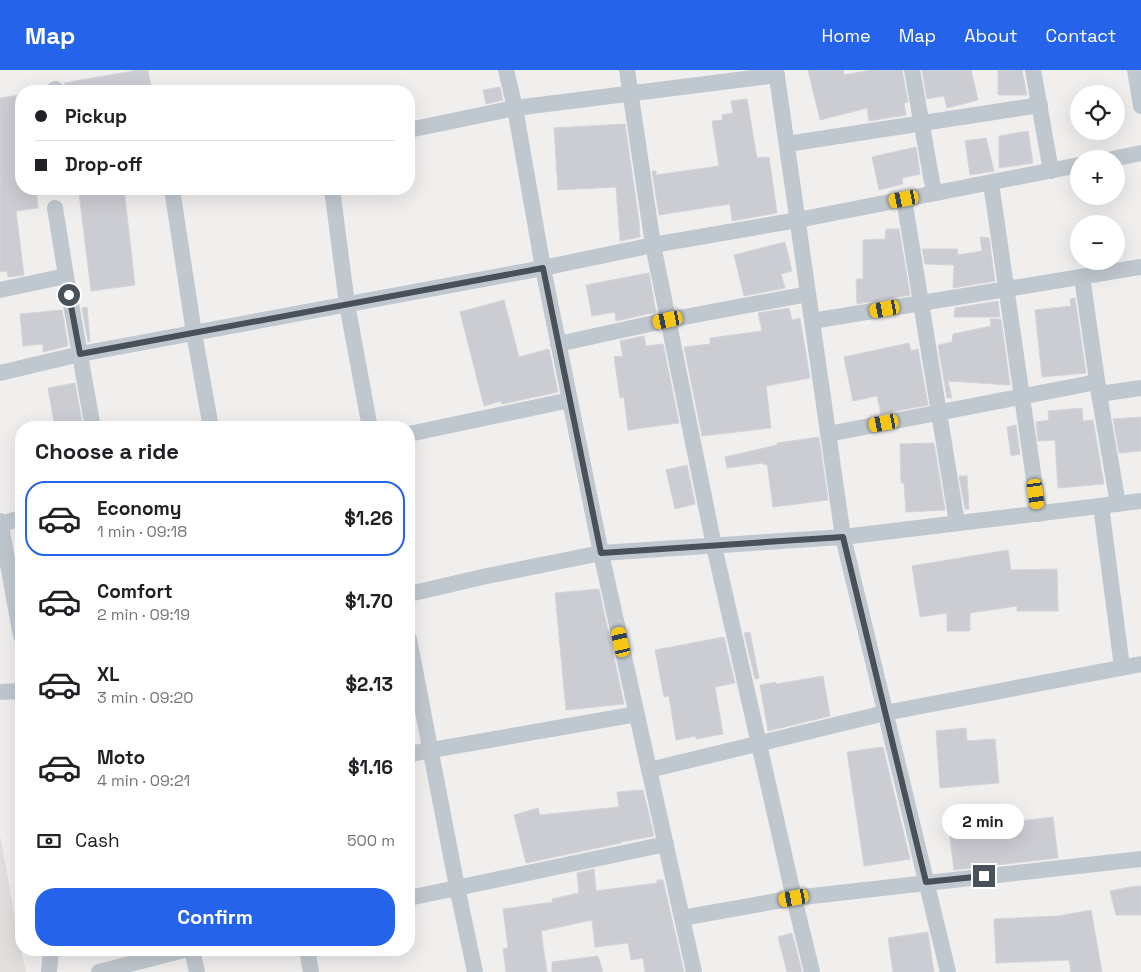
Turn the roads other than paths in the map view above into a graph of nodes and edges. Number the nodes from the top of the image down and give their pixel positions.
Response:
1 (506, 70) edge
2 (627, 70) edge
3 (912, 70) edge
4 (1034, 70) edge
5 (1135, 70) edge
6 (777, 72) edge
7 (631, 93) junction
8 (1040, 105) junction
9 (1141, 106) edge
10 (514, 108) junction
11 (921, 124) junction
12 (415, 129) edge
13 (787, 144) junction
14 (1141, 153) edge
15 (1125, 156) edge
16 (1070, 167) edge
17 (1051, 171) junction
18 (991, 182) junction
19 (934, 193) junction
20 (173, 195) edge
21 (333, 195) edge
22 (904, 199) junction
23 (55, 208) dead end
24 (798, 220) junction
25 (653, 245) junction
26 (1141, 267) edge
27 (543, 268) junction
28 (66, 276) junction
29 (1082, 277) junction
30 (1006, 289) junction
31 (0, 290) edge
32 (808, 294) junction
33 (922, 303) junction
34 (347, 304) junction
35 (668, 320) junction
36 (812, 321) junction
37 (194, 333) junction
38 (558, 344) junction
39 (80, 354) junction
40 (0, 373) edge
41 (1098, 388) junction
42 (1141, 388) edge
43 (1022, 396) junction
44 (570, 400) junction
45 (939, 412) junction
46 (92, 421) edge
47 (210, 421) edge
48 (369, 421) edge
49 (415, 433) edge
50 (828, 434) junction
51 (1141, 501) edge
52 (1110, 505) junction
53 (1039, 514) junction
54 (15, 519) edge
55 (0, 522) edge
56 (957, 523) junction
57 (843, 537) junction
58 (714, 546) junction
59 (601, 553) junction
60 (415, 593) edge
61 (15, 603) edge
62 (1141, 664) edge
63 (1122, 667) junction
64 (415, 670) edge
65 (15, 691) edge
66 (0, 692) edge
67 (885, 713) junction
68 (637, 714) junction
69 (759, 744) junction
70 (430, 750) junction
71 (415, 753) edge
72 (649, 770) junction
73 (666, 844) junction
74 (1141, 858) edge
75 (926, 882) junction
76 (457, 888) junction
77 (415, 897) edge
78 (794, 898) junction
79 (682, 918) junction
80 (50, 956) edge
81 (161, 956) edge
82 (193, 956) edge
83 (308, 956) edge
84 (49, 972) edge
85 (99, 972) edge
86 (197, 972) edge
87 (311, 972) edge
88 (476, 972) edge
89 (694, 972) edge
90 (812, 972) edge
91 (948, 972) edge

1 - 10 street
2 - 7 street
3 - 11 street
4 - 8 street
5 - 9 street
6 - 7 street
6 - 13 street
7 - 10 street
7 - 25 street
8 - 11 street
8 - 17 street
10 - 12 street
10 - 27 street
11 - 13 street
11 - 19 street
13 - 24 street
14 - 15 street
16 - 17 street
17 - 18 street
18 - 19 street
18 - 30 street
19 - 22 street
20 - 37 street
21 - 34 street
22 - 24 street
22 - 33 street
23 - 28 street
24 - 25 street
24 - 32 street
25 - 27 street
25 - 35 street
26 - 29 street
27 - 34 street
27 - 38 street
28 - 31 street
28 - 39 street
29 - 30 street
29 - 41 street
30 - 33 street
30 - 43 street
32 - 35 street
32 - 36 street
33 - 36 street
33 - 45 street
34 - 37 street
34 - 48 street
35 - 38 street
35 - 58 street
36 - 50 street
37 - 39 street
37 - 47 street
38 - 44 street
39 - 40 street
39 - 46 street
41 - 42 street
41 - 43 street
41 - 52 street
43 - 45 street
43 - 53 street
44 - 49 street
44 - 59 street
45 - 50 street
45 - 56 street
50 - 57 street
51 - 52 street
52 - 53 street
52 - 63 street
53 - 56 street
54 - 55 street
55 - 61 street
56 - 57 street
57 - 58 street
57 - 67 street
58 - 59 street
58 - 69 street
59 - 60 street
59 - 68 street
62 - 63 street
63 - 67 street
64 - 70 street
65 - 66 street
67 - 69 street
67 - 75 street
68 - 70 street
68 - 72 street
69 - 72 street
69 - 78 street
70 - 71 street
70 - 76 street
72 - 73 street
73 - 76 street
73 - 79 street
74 - 75 street
75 - 78 street
75 - 91 street
76 - 77 street
76 - 88 street
78 - 79 street
78 - 90 street
79 - 89 street
80 - 84 street
81 - 85 street
82 - 86 street
83 - 87 street

